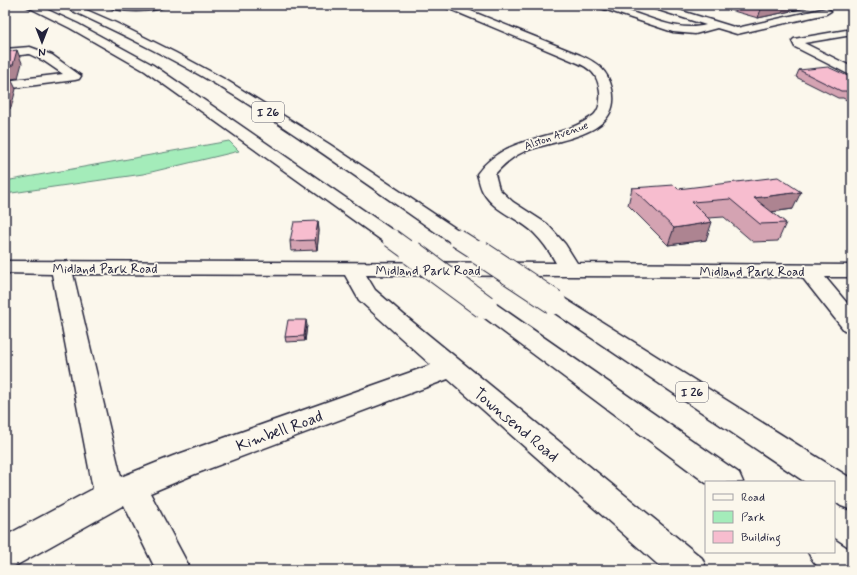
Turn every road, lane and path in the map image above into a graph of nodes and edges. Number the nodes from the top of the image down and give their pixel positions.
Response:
1 (29, 5) edge
2 (67, 5) edge
3 (112, 5) edge
4 (161, 5) edge
5 (448, 5) edge
6 (601, 5) edge
7 (652, 5) edge
8 (826, 10) dead end
9 (718, 25) junction
10 (852, 32) edge
11 (5, 53) edge
12 (852, 72) edge
13 (5, 85) edge
14 (5, 267) edge
15 (61, 268) junction
16 (352, 269) junction
17 (571, 270) junction
18 (808, 271) junction
19 (852, 271) edge
20 (852, 324) edge
21 (451, 368) junction
22 (727, 481) edge
23 (828, 481) edge
24 (835, 485) edge
25 (120, 491) junction
26 (852, 496) edge
27 (826, 553) edge
28 (5, 554) edge
29 (174, 570) edge
30 (690, 570) edge
31 (850, 570) edge

1 - 22 main road, I 26, bridge
2 - 23 main road, I 26, bridge
3 - 4 main road
5 - 17 main road, Alston Avenue
6 - 9 main road
7 - 9 main road
8 - 9 main road
10 - 12 main road
11 - 13 main road
14 - 15 main road, Midland Park Road
15 - 16 main road, Midland Park Road
15 - 25 main road
16 - 17 main road, Midland Park Road
16 - 21 main road, Townsend Road
17 - 18 main road, Midland Park Road
18 - 19 main road, Midland Park Road
18 - 20 main road
21 - 25 main road, Kimbell Road
21 - 30 main road, Townsend Road
24 - 26 main road
25 - 28 main road, Kimbell Road
25 - 29 main road
27 - 31 main road

